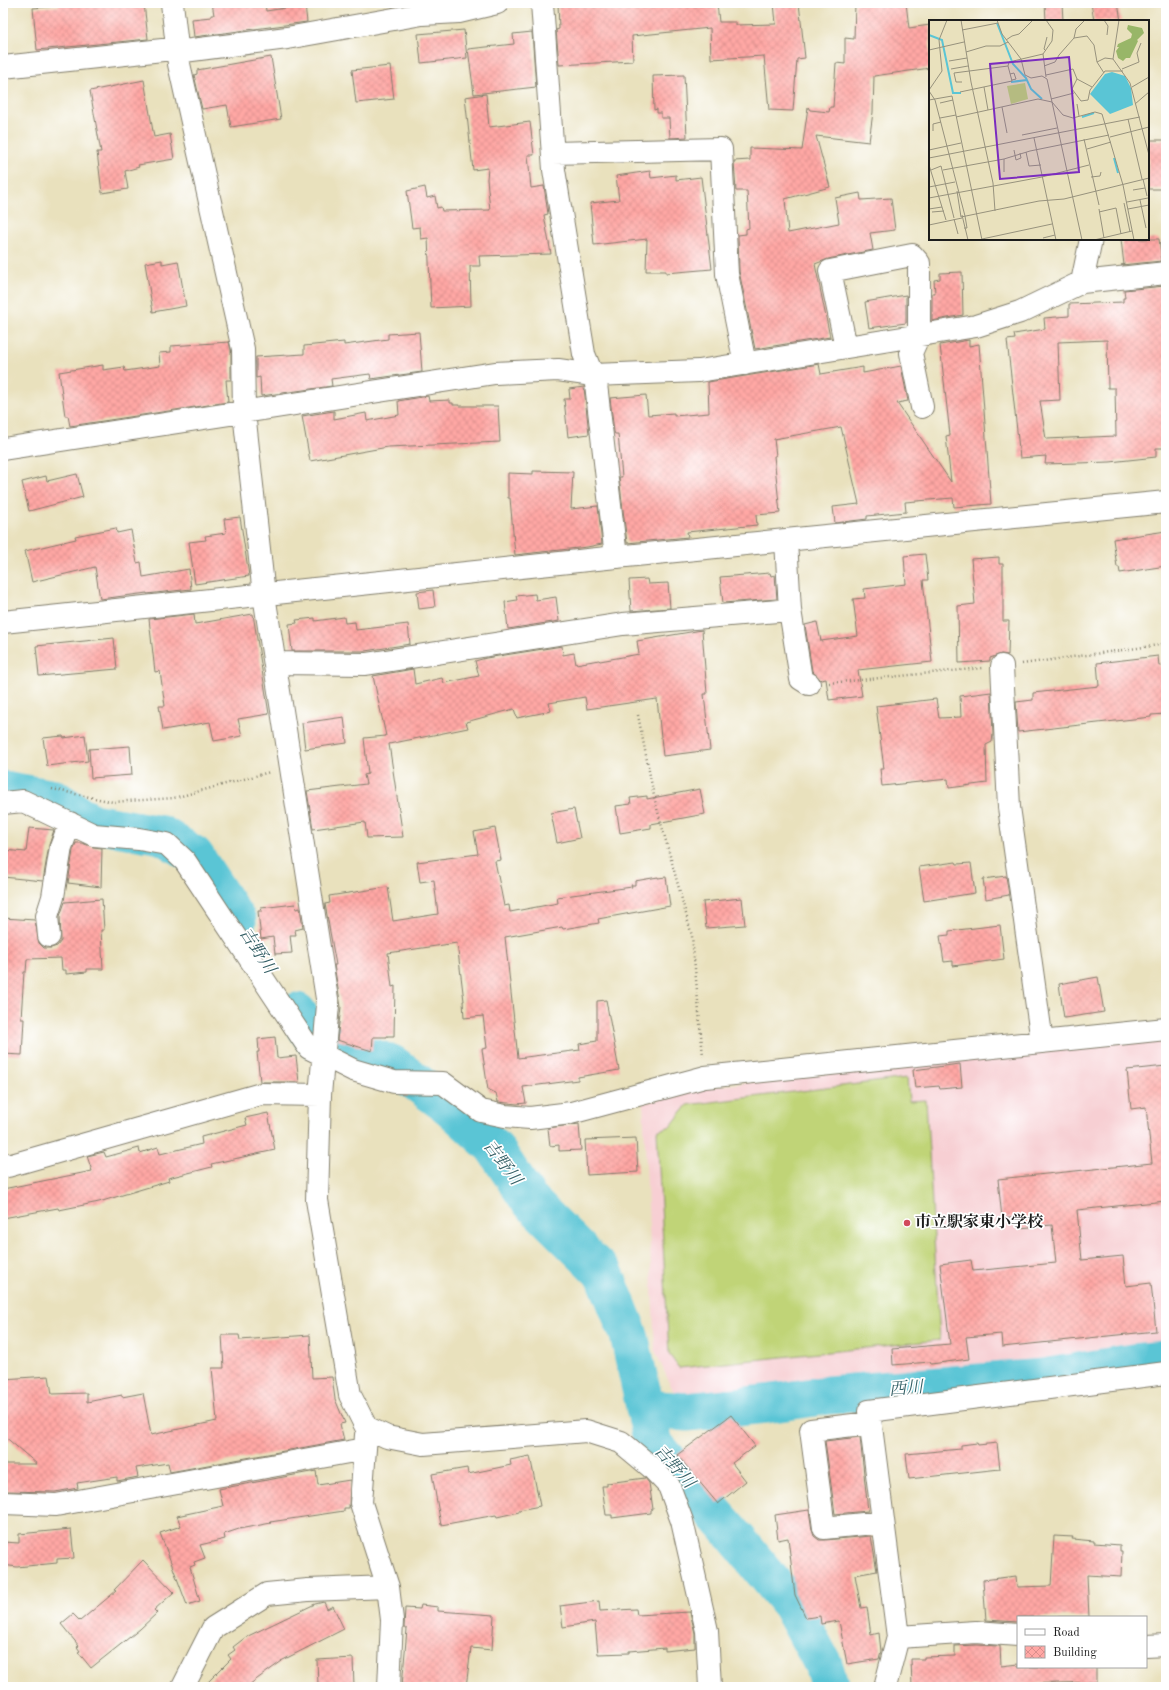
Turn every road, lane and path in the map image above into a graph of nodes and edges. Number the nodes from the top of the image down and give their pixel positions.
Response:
1 (172, 3) edge
2 (497, 3) edge
3 (542, 3) edge
4 (177, 50) junction
5 (3, 67) edge
6 (553, 153) junction
7 (1091, 240) edge
8 (1166, 273) edge
9 (1082, 282) junction
10 (919, 336) junction
11 (846, 347) junction
12 (745, 364) junction
13 (593, 375) junction
14 (922, 407) dead end
15 (244, 412) junction
16 (3, 449) edge
17 (1166, 502) edge
18 (786, 541) junction
19 (616, 557) junction
20 (264, 594) junction
21 (790, 610) junction
22 (3, 622) edge
23 (275, 663) junction
24 (1002, 666) dead end
25 (809, 684) dead end
26 (638, 715) dead end
27 (292, 771) junction
28 (47, 788) dead end
29 (3, 803) edge
30 (70, 823) junction
31 (49, 936) dead end
32 (1166, 1029) edge
33 (1042, 1042) junction
34 (323, 1056) junction
35 (705, 1077) junction
36 (320, 1094) junction
37 (3, 1163) edge
38 (1166, 1373) edge
39 (870, 1423) junction
40 (366, 1427) junction
41 (365, 1449) junction
42 (3, 1504) edge
43 (883, 1522) junction
44 (388, 1587) junction
45 (1017, 1635) edge
46 (898, 1637) junction
47 (1166, 1645) edge
48 (1147, 1646) edge
49 (183, 1687) edge
50 (389, 1687) edge
51 (710, 1687) edge
52 (886, 1687) edge

1 - 4 street
2 - 4 street
3 - 6 street
4 - 5 street
4 - 15 street
6 - 12 street
6 - 13 street
7 - 9 street
8 - 9 street
9 - 10 street
10 - 11 street
10 - 11 street
10 - 14 street
11 - 12 street
12 - 13 street
13 - 15 street
13 - 19 street
15 - 16 street
15 - 20 street
17 - 18 street
18 - 19 street
18 - 21 street
19 - 20 street
20 - 22 street
20 - 23 street
21 - 23 street
21 - 25 street
23 - 27 street
24 - 33 street
26 - 35 path
27 - 28 path
27 - 34 street
29 - 30 street
30 - 31 street
30 - 34 street
32 - 33 street
33 - 35 street
34 - 35 street
34 - 36 street
36 - 37 street
36 - 40 street
38 - 39 street
39 - 43 street
39 - 43 street
40 - 41 street
40 - 51 street
41 - 42 street
41 - 44 street
43 - 46 street
44 - 49 street
44 - 50 street
45 - 46 street
46 - 52 street
47 - 48 street

